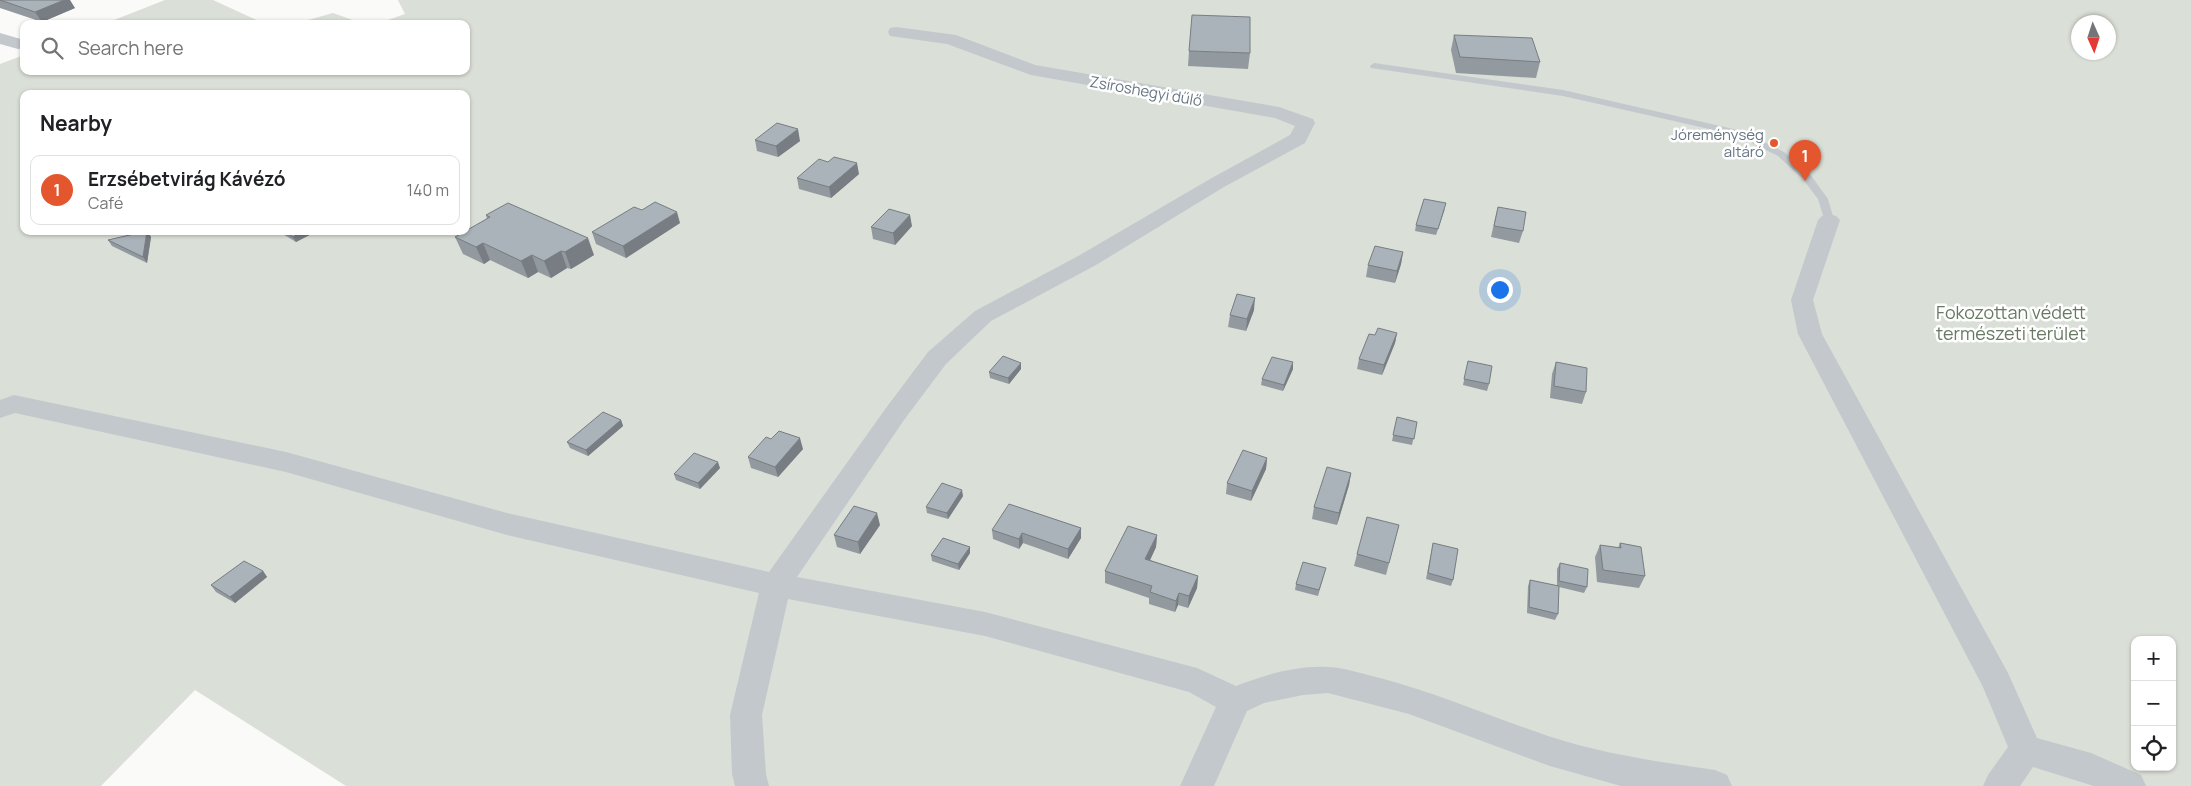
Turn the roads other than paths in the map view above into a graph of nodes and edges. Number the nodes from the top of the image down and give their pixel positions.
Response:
1 (896, 32) dead end
2 (0, 38) edge
3 (18, 44) dead end
4 (1374, 66) dead end
5 (1829, 220) joint
6 (0, 409) edge
7 (776, 585) junction
8 (1235, 702) junction
9 (2026, 750) junction
10 (752, 786) edge
11 (1197, 786) edge
12 (1715, 786) edge
13 (2000, 786) edge
14 (2129, 786) edge

1 - 7 street, Zsíroshegyi dűlő
2 - 3 street
4 - 5 lane
5 - 9 street
6 - 7 street
7 - 8 street
7 - 10 street
8 - 11 street
8 - 12 street
9 - 13 street
9 - 14 street

